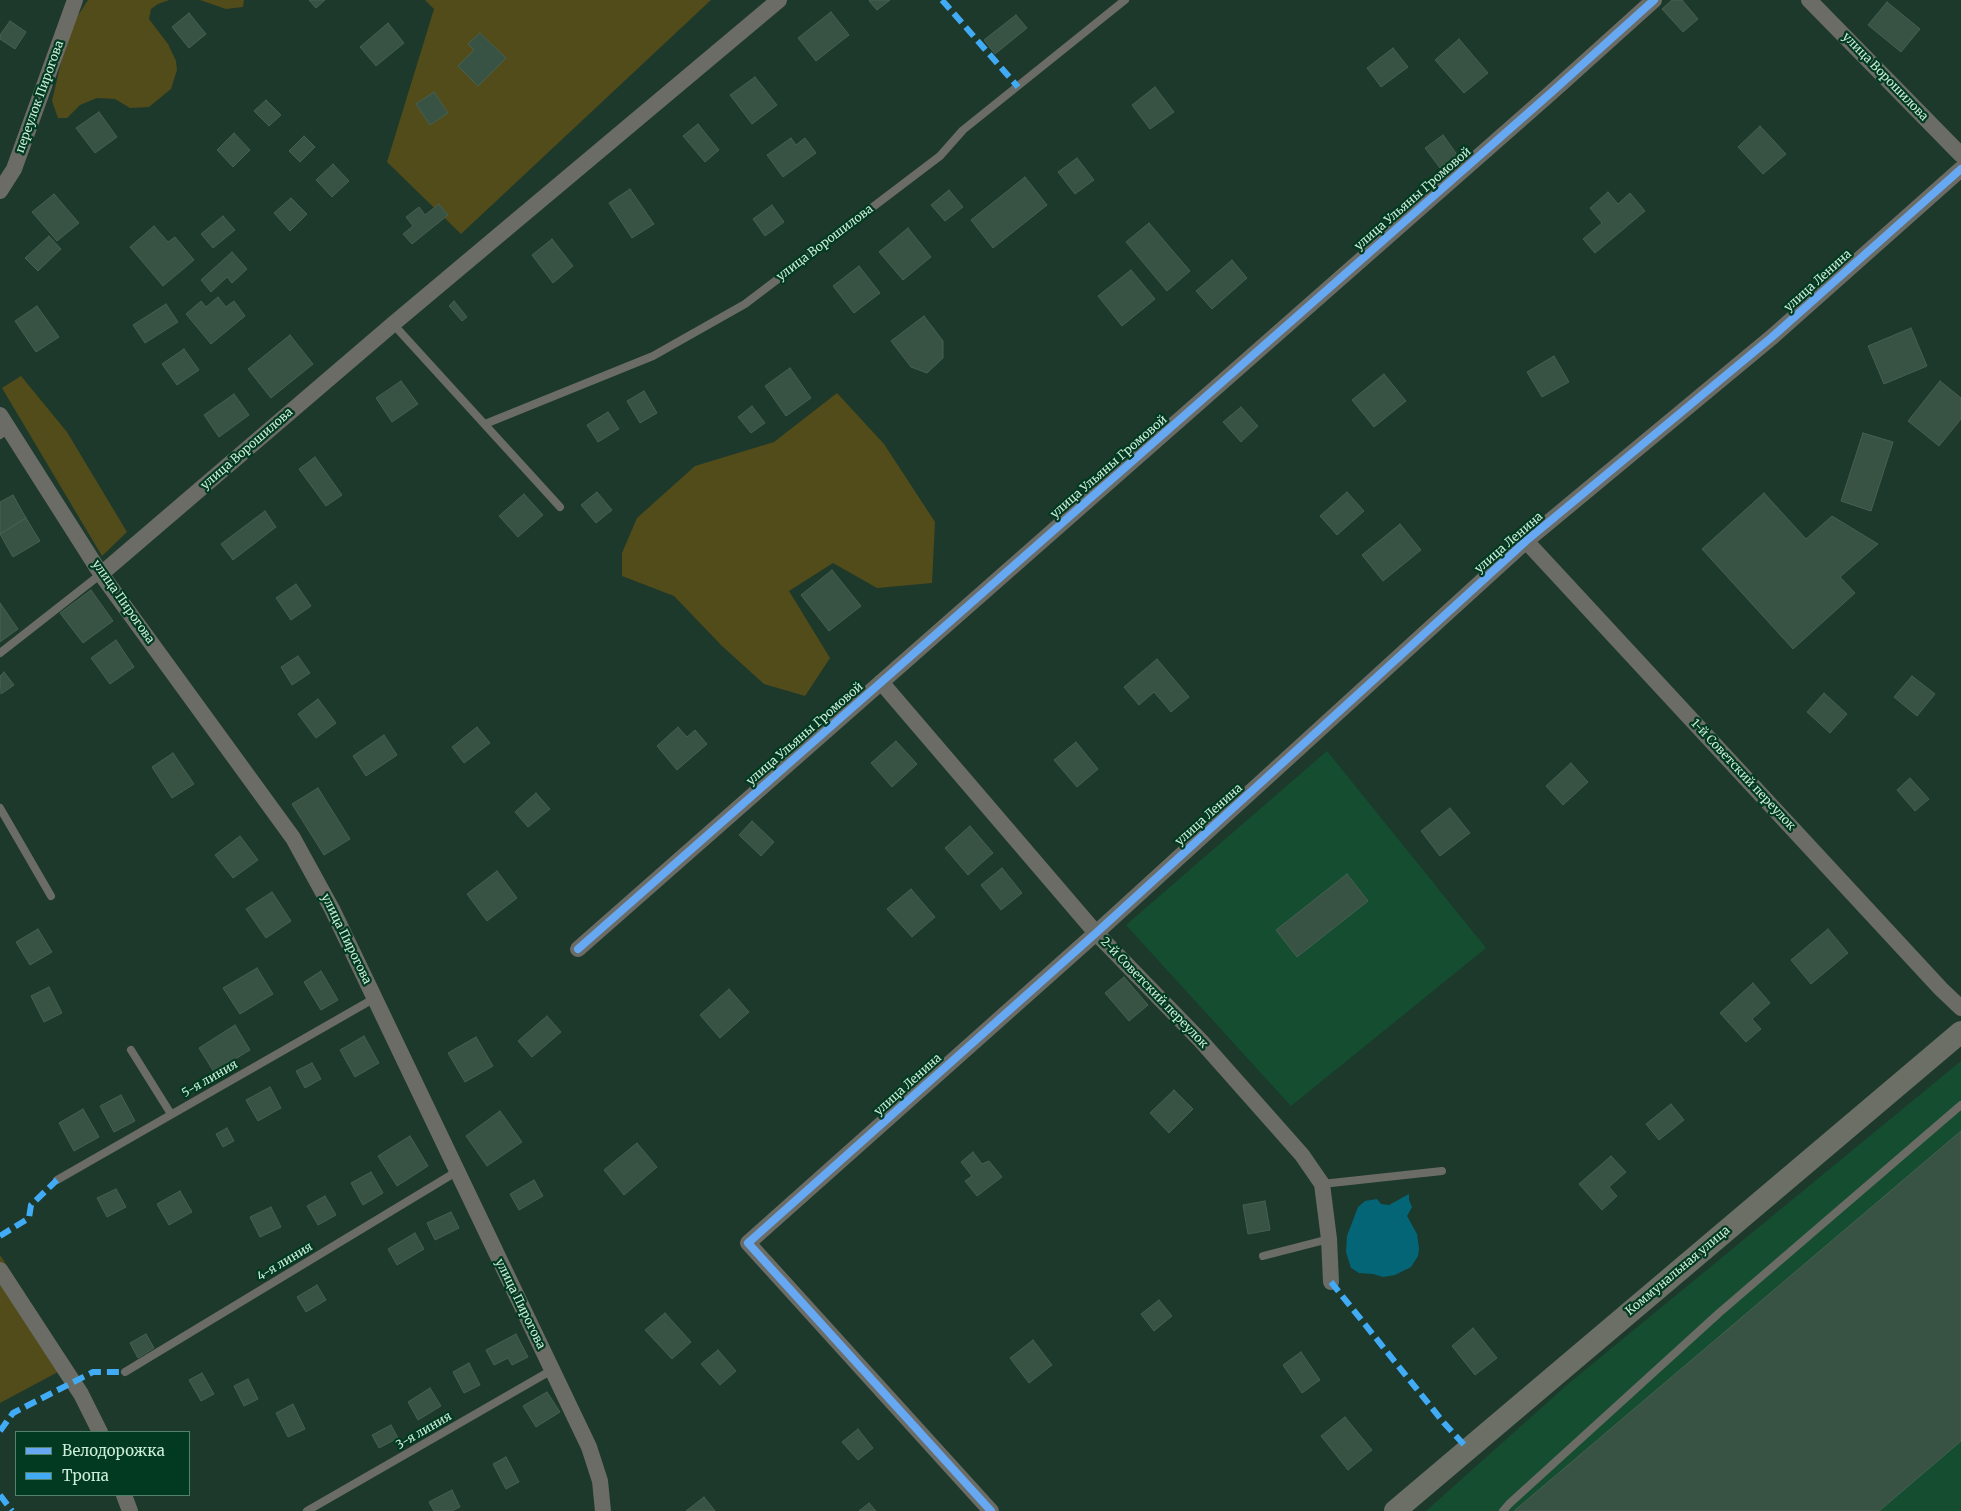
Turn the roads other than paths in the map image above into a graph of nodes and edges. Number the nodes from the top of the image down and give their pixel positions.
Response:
1 (75, 0) edge
2 (779, 0) edge
3 (1125, 0) edge
4 (1654, 0) edge
5 (1816, 3) edge
6 (1961, 155) edge
7 (1961, 169) edge
8 (0, 191) edge
9 (393, 324) junction
10 (485, 424) junction
11 (3, 426) edge
12 (560, 507) dead end
13 (1526, 542) junction
14 (101, 574) junction
15 (0, 653) edge
16 (881, 682) junction
17 (0, 808) edge
18 (50, 896) dead end
19 (1096, 933) junction
20 (578, 949) dead end
21 (374, 998) junction
22 (1961, 1008) edge
23 (1961, 1032) edge
24 (131, 1050) dead end
25 (1961, 1105) edge
26 (171, 1114) junction
27 (1442, 1171) dead end
28 (456, 1172) junction
29 (57, 1180) dead end
30 (1322, 1184) junction
31 (1329, 1239) junction
32 (1263, 1256) dead end
33 (0, 1270) edge
34 (1331, 1282) dead end
35 (552, 1370) junction
36 (125, 1372) dead end
37 (99, 1431) edge
38 (124, 1496) edge
39 (130, 1511) edge
40 (307, 1511) edge
41 (603, 1511) edge
42 (991, 1511) edge
43 (1395, 1511) edge
44 (1503, 1511) edge

1 - 8 street, переулок Пирогова
2 - 9 street, улица Ворошилова
3 - 10 lane, улица Ворошилова
4 - 16 street, улица Ульяны Громовой
5 - 6 street, улица Ворошилова
7 - 13 street, улица Ленина
9 - 10 lane
9 - 14 street, улица Ворошилова
10 - 12 lane
11 - 14 street, улица Пирогова
13 - 19 street, улица Ленина
13 - 22 street, 1-й Советский переулок
14 - 15 lane
14 - 21 street, улица Пирогова
16 - 19 street, 2-й Советский переулок
16 - 20 street, улица Ульяны Громовой
17 - 18 lane
19 - 30 street, 2-й Советский переулок
19 - 42 street, улица Ленина
21 - 26 lane, 5-я линия
21 - 28 street, улица Пирогова
23 - 43 street, Коммунальная улица
24 - 26 lane
25 - 44 lane
26 - 29 lane, 5-я линия
27 - 30 lane
28 - 35 street, улица Пирогова
28 - 36 lane, 4-я линия
30 - 31 street, 2-й Советский переулок
31 - 32 lane
31 - 34 street, 2-й Советский переулок
33 - 37 street
35 - 40 lane, 3-я линия
35 - 41 street, улица Пирогова
38 - 39 street

